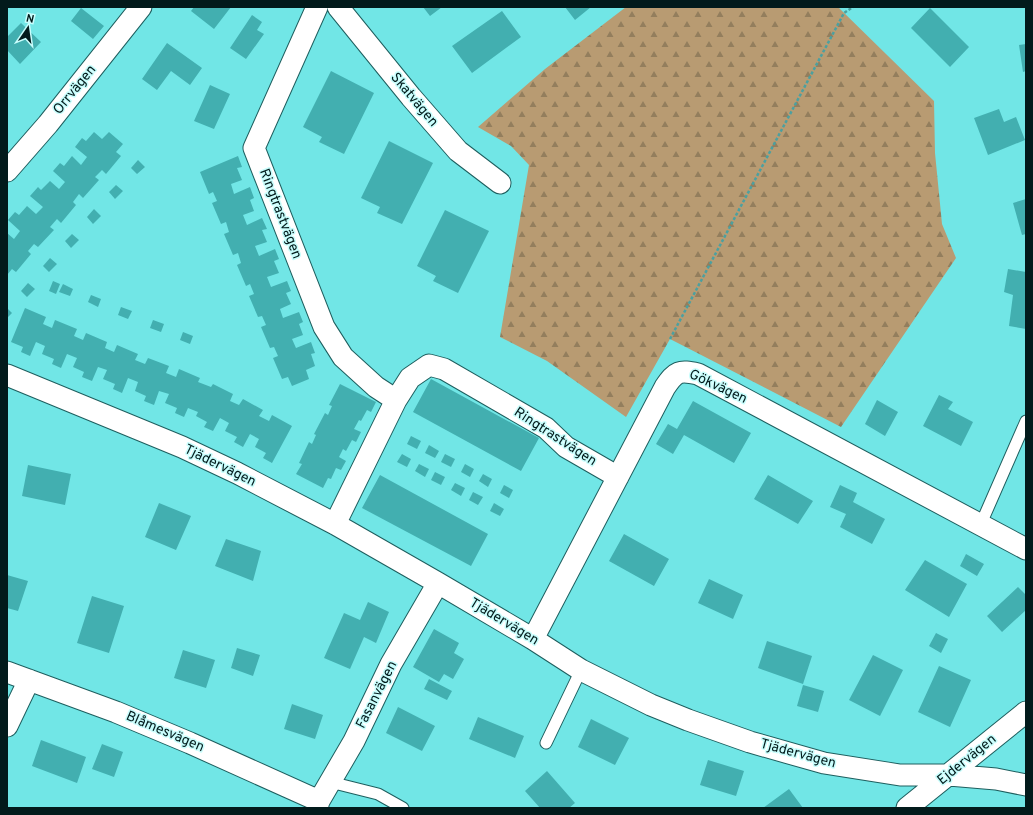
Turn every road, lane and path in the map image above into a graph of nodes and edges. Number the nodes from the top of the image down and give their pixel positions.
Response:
1 (141, 7) edge
2 (317, 7) edge
3 (338, 7) edge
4 (853, 7) edge
5 (7, 171) edge
6 (500, 183) dead end
7 (670, 339) dead end
8 (7, 376) edge
9 (396, 400) junction
10 (1026, 421) edge
11 (618, 477) junction
12 (335, 524) junction
13 (980, 526) junction
14 (1026, 549) edge
15 (438, 583) junction
16 (533, 639) junction
17 (581, 670) junction
18 (7, 672) edge
19 (29, 680) junction
20 (1026, 712) edge
21 (7, 726) edge
22 (546, 743) dead end
23 (949, 775) junction
24 (330, 782) junction
25 (1026, 785) edge
26 (318, 805) edge
27 (911, 807) edge
28 (403, 808) edge

1 - 5 street, Orrvägen
2 - 9 street, Ringtrastvägen
3 - 6 street, Skatvägen
4 - 7 path
8 - 12 street, Tjädervägen
9 - 11 street, Ringtrastvägen
9 - 12 street, Ringtrastvägen
10 - 13 lane
11 - 13 street, Gökvägen
11 - 16 street, Gökvägen
12 - 15 street, Tjädervägen
13 - 14 street, Gökvägen
15 - 16 street, Tjädervägen
15 - 24 street, Fasanvägen
16 - 17 street, Tjädervägen
17 - 22 lane
17 - 23 street, Tjädervägen
18 - 19 street, Blåmesvägen
19 - 21 street
19 - 26 street, Blåmesvägen
20 - 23 street, Ejdervägen
23 - 25 street, Tjädervägen
23 - 27 street, Ejdervägen
24 - 26 street, Fasanvägen
24 - 28 lane

